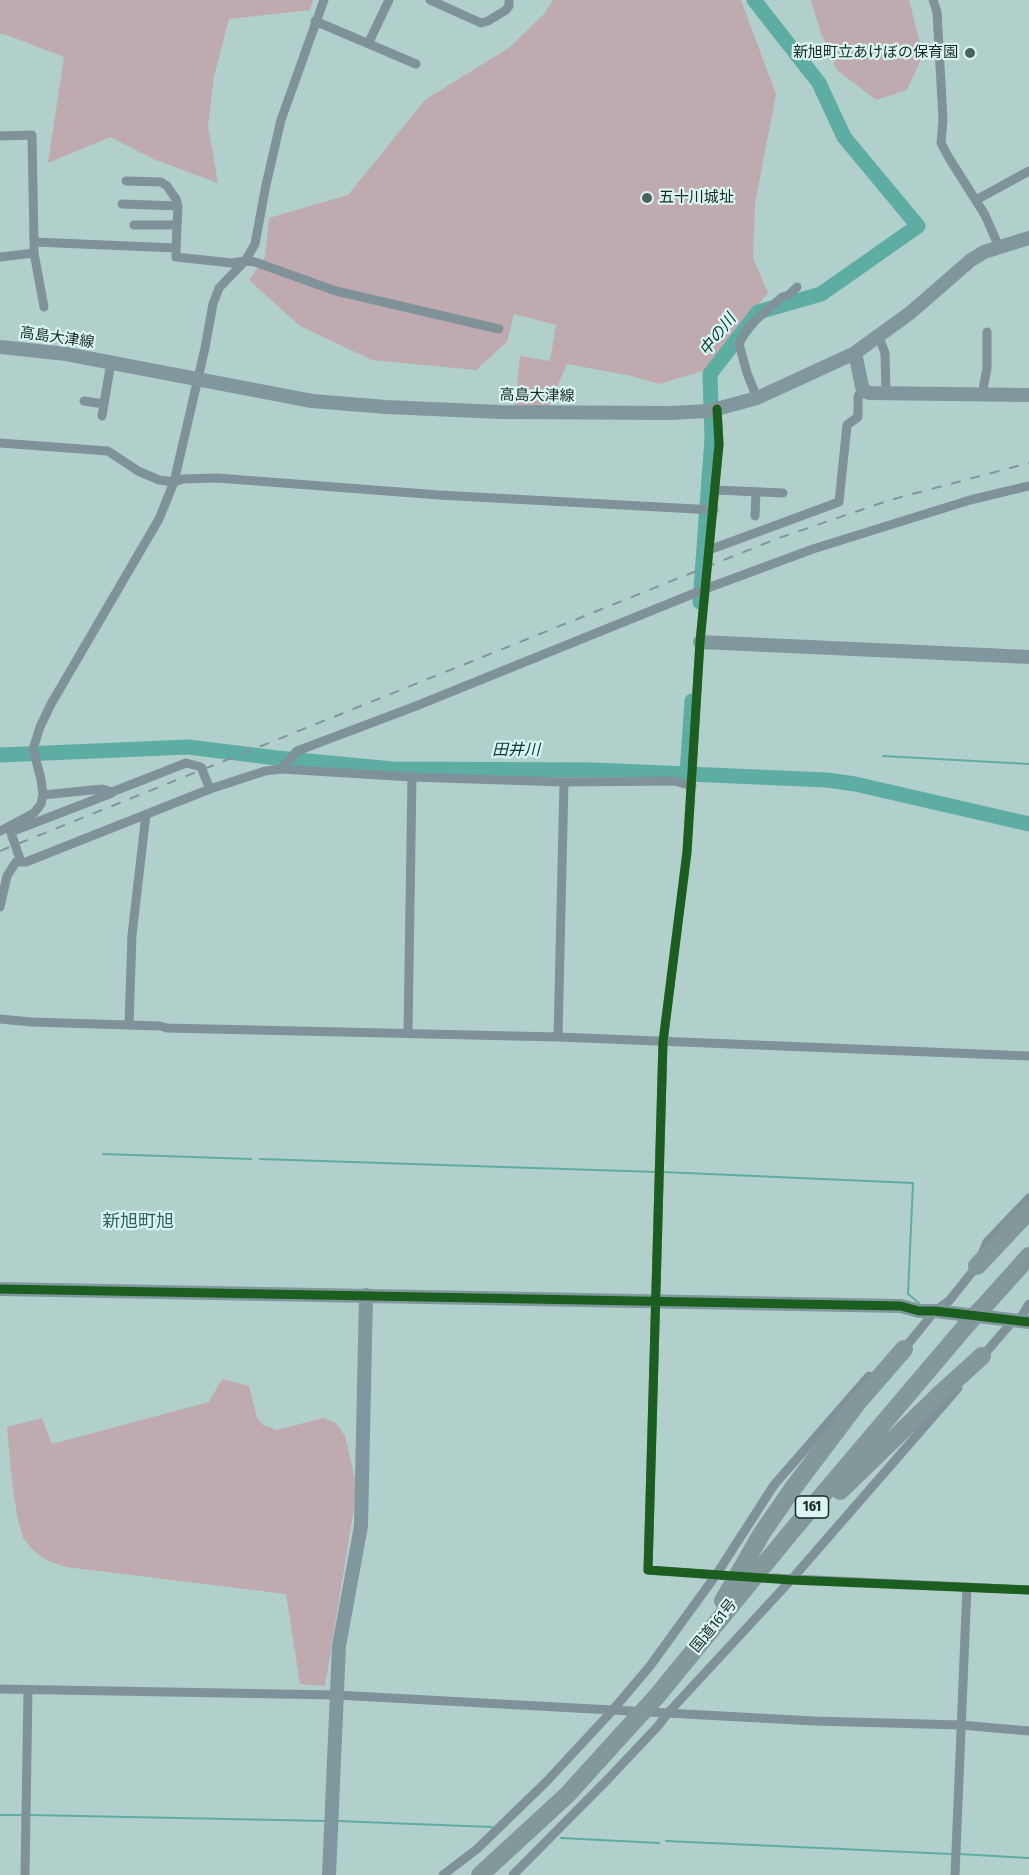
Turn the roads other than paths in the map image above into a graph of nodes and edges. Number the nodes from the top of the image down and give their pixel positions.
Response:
1 (324, 0) edge
2 (389, 0) edge
3 (430, 0) edge
4 (508, 0) edge
5 (933, 0) edge
6 (315, 21) junction
7 (368, 44) junction
8 (416, 64) dead end
9 (0, 136) edge
10 (1029, 171) edge
11 (126, 181) dead end
12 (976, 200) junction
13 (122, 204) dead end
14 (178, 206) junction
15 (134, 225) dead end
16 (177, 225) junction
17 (1029, 238) edge
18 (999, 247) junction
19 (34, 248) junction
20 (176, 248) junction
21 (0, 257) edge
22 (244, 261) junction
23 (797, 287) dead end
24 (45, 307) dead end
25 (499, 329) dead end
26 (987, 332) dead end
27 (879, 337) junction
28 (0, 347) edge
29 (855, 353) junction
30 (111, 362) junction
31 (197, 380) junction
32 (863, 391) junction
33 (886, 393) junction
34 (982, 395) junction
35 (1029, 395) edge
36 (757, 398) junction
37 (84, 400) dead end
38 (104, 404) junction
39 (714, 410) junction
40 (102, 416) dead end
41 (0, 443) edge
42 (174, 482) junction
43 (1029, 486) edge
44 (716, 490) junction
45 (756, 492) junction
46 (783, 493) dead end
47 (714, 510) junction
48 (755, 516) dead end
49 (709, 550) junction
50 (705, 589) junction
51 (700, 642) junction
52 (1029, 657) edge
53 (282, 767) junction
54 (412, 777) junction
55 (564, 782) junction
56 (692, 786) junction
57 (210, 789) junction
58 (112, 792) junction
59 (43, 795) junction
60 (146, 814) junction
61 (4, 829) edge
62 (21, 862) junction
63 (0, 907) edge
64 (0, 1019) edge
65 (129, 1025) junction
66 (408, 1032) junction
67 (558, 1037) junction
68 (663, 1042) junction
69 (1029, 1056) edge
70 (1029, 1198) edge
71 (1029, 1211) edge
72 (1029, 1256) edge
73 (977, 1266) junction
74 (0, 1289) edge
75 (366, 1295) junction
76 (657, 1300) junction
77 (1029, 1304) edge
78 (935, 1311) junction
79 (1020, 1322) edge
80 (904, 1349) junction
81 (982, 1356) junction
82 (716, 1575) junction
83 (729, 1575) dead end
84 (773, 1578) dead end
85 (791, 1580) junction
86 (967, 1587) junction
87 (1029, 1590) edge
88 (689, 1656) junction
89 (0, 1689) edge
90 (28, 1690) junction
91 (336, 1695) junction
92 (612, 1711) junction
93 (667, 1714) junction
94 (961, 1725) junction
95 (1029, 1731) edge
96 (25, 1875) edge
97 (329, 1875) edge
98 (443, 1875) edge
99 (480, 1875) edge
100 (513, 1875) edge
101 (955, 1875) edge

1 - 6 street
2 - 7 street
3 - 4 street
5 - 12 street
6 - 7 street
6 - 22 street
7 - 8 street
9 - 19 street
10 - 12 street
11 - 14 street
12 - 18 street
13 - 14 street
14 - 16 street
15 - 16 street
16 - 20 street
17 - 18 street, 高島大津線
18 - 27 street, 高島大津線
19 - 20 street
19 - 21 street
19 - 24 street
20 - 22 street
22 - 25 street
22 - 31 street
23 - 36 street
26 - 34 street
27 - 29 street, 高島大津線
27 - 33 street
28 - 30 street, 高島大津線
29 - 32 street
29 - 36 street, 高島大津線
30 - 31 street, 高島大津線
30 - 38 street
31 - 39 street, 高島大津線
31 - 42 street
32 - 33 street
32 - 49 street
33 - 34 street
34 - 35 street
36 - 39 street, 高島大津線
37 - 38 street
38 - 40 street
39 - 44 street
41 - 42 street
42 - 47 street
42 - 59 street
43 - 50 street
44 - 45 street
44 - 47 street
45 - 46 street
45 - 48 street
47 - 49 street
49 - 50 street
50 - 51 street
50 - 53 street
51 - 52 street
51 - 56 street
53 - 54 street
53 - 57 street
54 - 55 street
54 - 66 street
55 - 56 street
55 - 67 street
56 - 68 street
57 - 58 street
57 - 60 street
58 - 59 street
58 - 61 street
59 - 61 street
60 - 62 street
60 - 65 street
61 - 62 street
62 - 63 street
64 - 65 street
65 - 66 street
66 - 67 street
67 - 68 street
68 - 69 street
68 - 76 street
70 - 73 street
71 - 73 highway
72 - 88 highway, 国道161号 / 161, bridge
73 - 78 street
74 - 75 street
75 - 76 street
75 - 91 street
76 - 78 street
76 - 82 street
77 - 79 street
78 - 79 street
78 - 80 street
79 - 81 street
80 - 82 street
80 - 88 highway
81 - 85 street
81 - 88 highway
82 - 83 street
82 - 92 street
84 - 85 street
85 - 86 street
85 - 93 street
86 - 87 street
86 - 94 street
88 - 99 highway, 国道161号 / 161, bridge
89 - 90 street
90 - 91 street
90 - 96 street
91 - 92 street
91 - 97 street
92 - 93 street
92 - 98 street
93 - 94 street
93 - 100 street
94 - 95 street
94 - 101 street

